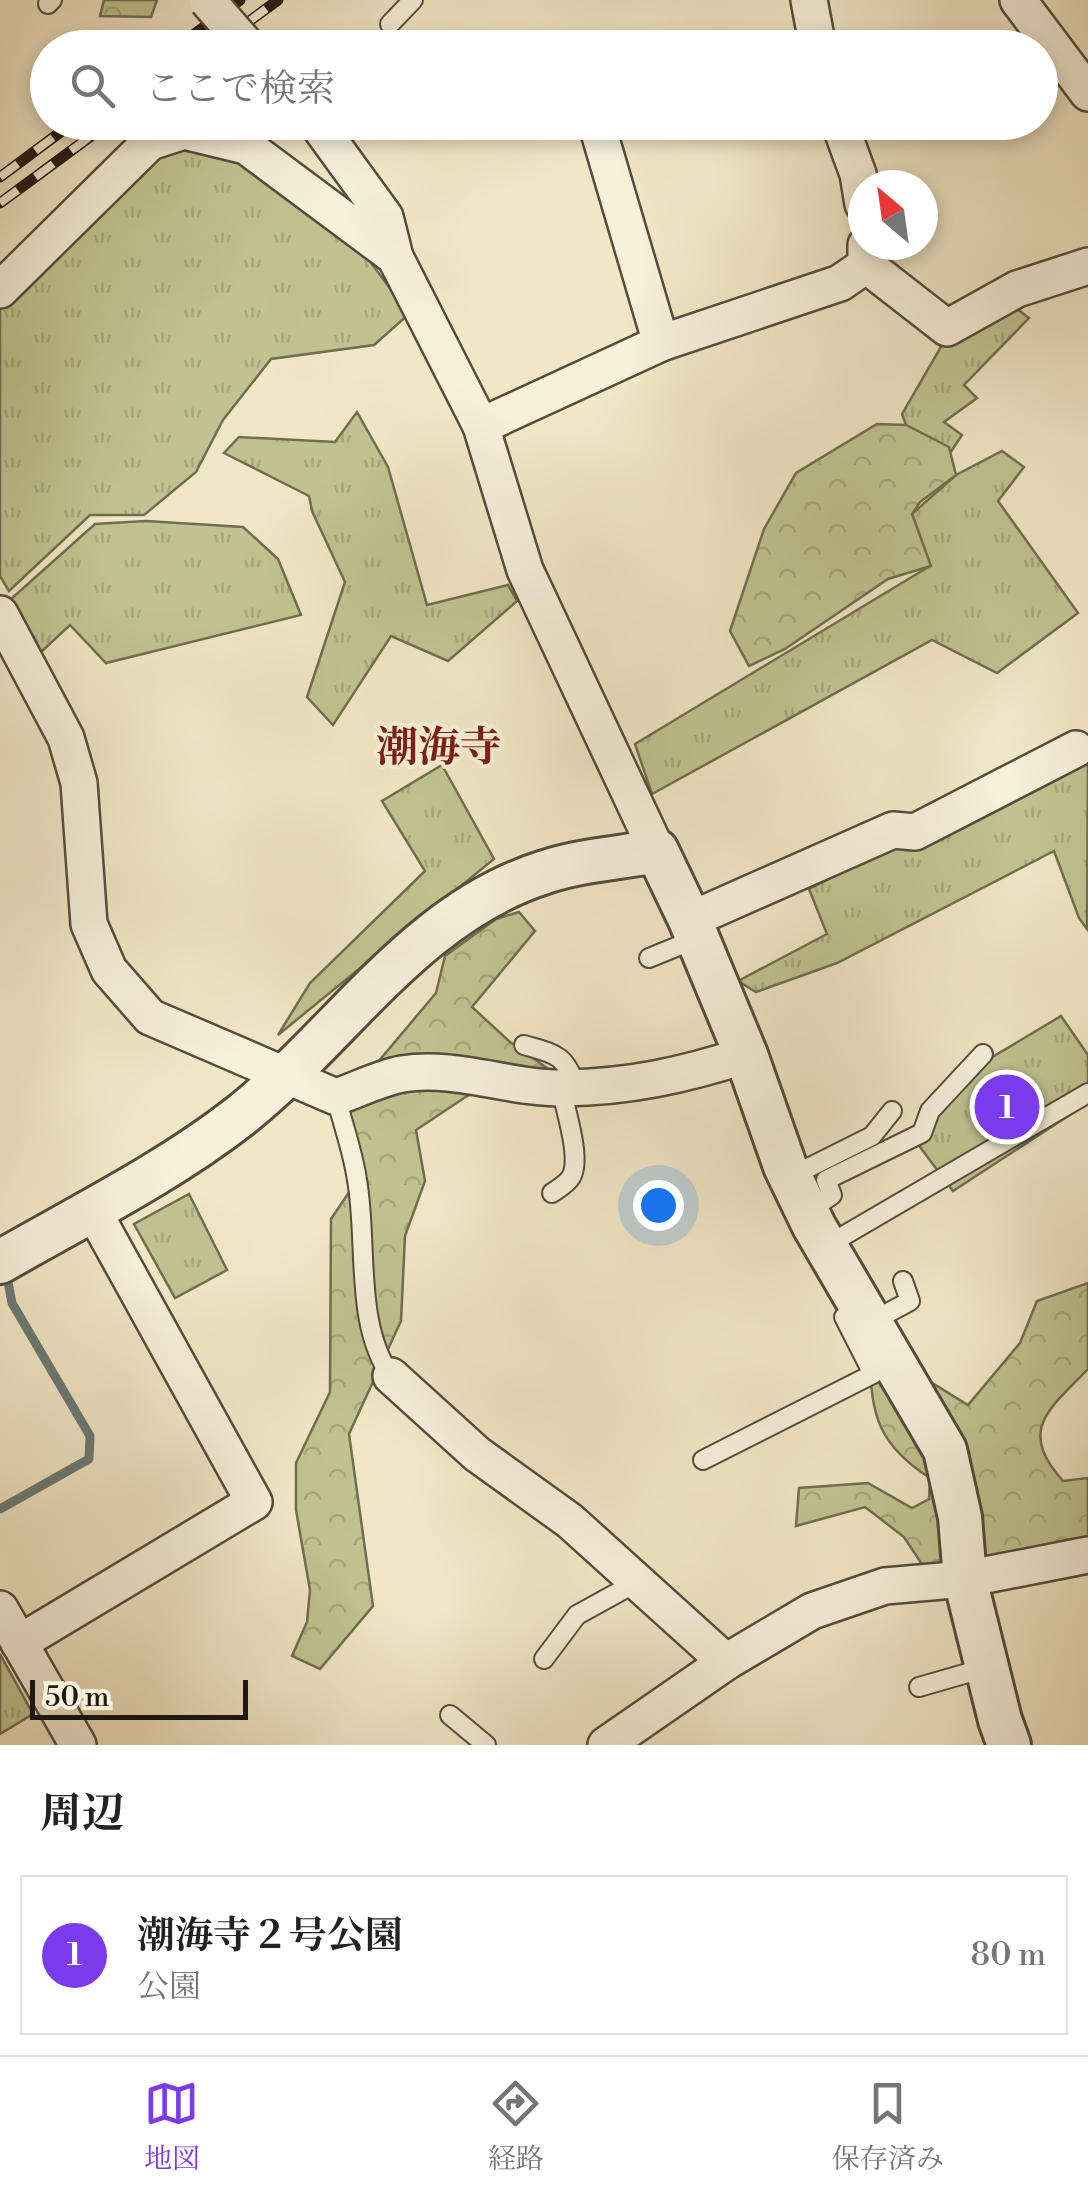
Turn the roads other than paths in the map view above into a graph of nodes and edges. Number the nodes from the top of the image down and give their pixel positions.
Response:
1 (207, 0) edge
2 (414, 0) edge
3 (808, 0) edge
4 (1018, 0) edge
5 (390, 24) dead end
6 (233, 30) edge
7 (814, 30) edge
8 (1041, 30) edge
9 (1058, 53) edge
10 (1088, 93) edge
11 (156, 140) edge
12 (221, 140) edge
13 (329, 140) edge
14 (601, 140) edge
15 (846, 140) edge
16 (857, 170) edge
17 (396, 257) junction
18 (861, 260) edge
19 (872, 260) edge
20 (1086, 261) edge
21 (0, 290) edge
22 (661, 343) junction
23 (481, 426) junction
24 (0, 614) edge
25 (1076, 749) dead end
26 (657, 851) junction
27 (694, 929) junction
28 (650, 958) dead end
29 (524, 1045) dead end
30 (983, 1054) dead end
31 (746, 1055) junction
32 (282, 1077) junction
33 (568, 1088) junction
34 (1088, 1093) edge
35 (336, 1098) junction
36 (892, 1111) dead end
37 (552, 1193) dead end
38 (92, 1209) junction
39 (816, 1226) junction
40 (0, 1262) edge
41 (903, 1281) dead end
42 (870, 1322) junction
43 (391, 1376) joint
44 (703, 1460) dead end
45 (1088, 1554) edge
46 (965, 1579) junction
47 (637, 1582) junction
48 (0, 1609) edge
49 (19, 1643) junction
50 (544, 1659) dead end
51 (726, 1662) junction
52 (987, 1668) junction
53 (919, 1687) dead end
54 (450, 1714) dead end
55 (78, 1745) edge
56 (486, 1745) edge
57 (606, 1745) edge
58 (1010, 1745) edge

1 - 6 street, bridge
2 - 5 lane
3 - 7 street
4 - 8 street
9 - 10 street
11 - 21 street
12 - 17 street
13 - 17 street
14 - 22 street
15 - 16 street
17 - 23 street
18 - 22 street
19 - 20 street
22 - 23 street
23 - 26 street
24 - 32 street
25 - 27 street
26 - 27 street
26 - 32 street
27 - 28 lane
27 - 31 street
29 - 33 lane
30 - 39 lane
31 - 33 street
31 - 39 street
32 - 35 street
32 - 38 street
33 - 35 street
33 - 37 lane
34 - 39 lane
35 - 43 lane
36 - 39 lane
38 - 40 street
38 - 49 street
39 - 42 street
39 - 44 lane
41 - 42 lane
42 - 46 street
43 - 47 street
45 - 46 street
46 - 51 street
46 - 52 street
47 - 50 lane
47 - 51 street
48 - 49 street
49 - 55 street
51 - 57 street
52 - 53 lane
52 - 58 street
54 - 56 lane

